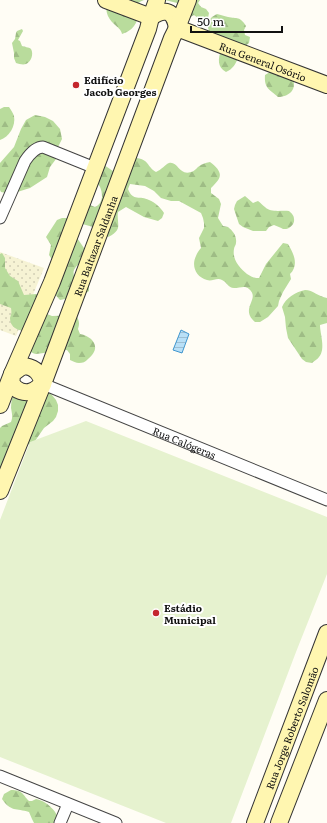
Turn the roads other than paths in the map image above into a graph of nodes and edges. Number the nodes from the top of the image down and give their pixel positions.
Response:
1 (106, 0) edge
2 (157, 0) edge
3 (188, 0) edge
4 (151, 17) junction
5 (177, 28) junction
6 (327, 85) edge
7 (95, 168) junction
8 (86, 192) junction
9 (111, 201) junction
10 (0, 218) edge
11 (6, 372) edge
12 (43, 384) junction
13 (0, 405) edge
14 (0, 491) edge
15 (327, 500) edge
16 (327, 633) edge
17 (327, 700) edge
18 (0, 776) edge
19 (68, 804) junction
20 (60, 823) edge
21 (116, 823) edge
22 (255, 823) edge
23 (279, 823) edge

1 - 4 main road
2 - 4 main road
3 - 5 main road, Rua Baltazar Saldanha
4 - 5 main road
4 - 7 main road
5 - 6 main road, Rua General Osório
5 - 9 main road, Rua Baltazar Saldanha
7 - 8 main road
7 - 10 street
8 - 9 main road
8 - 11 main road
9 - 12 main road, Rua Baltazar Saldanha
11 - 12 main road
11 - 13 main road
12 - 14 main road, Rua Baltazar Saldanha
12 - 15 street, Rua Calógeras
16 - 22 main road, Rua Jorge Roberto Salomão
17 - 23 main road
18 - 19 street
19 - 20 street
19 - 21 street

